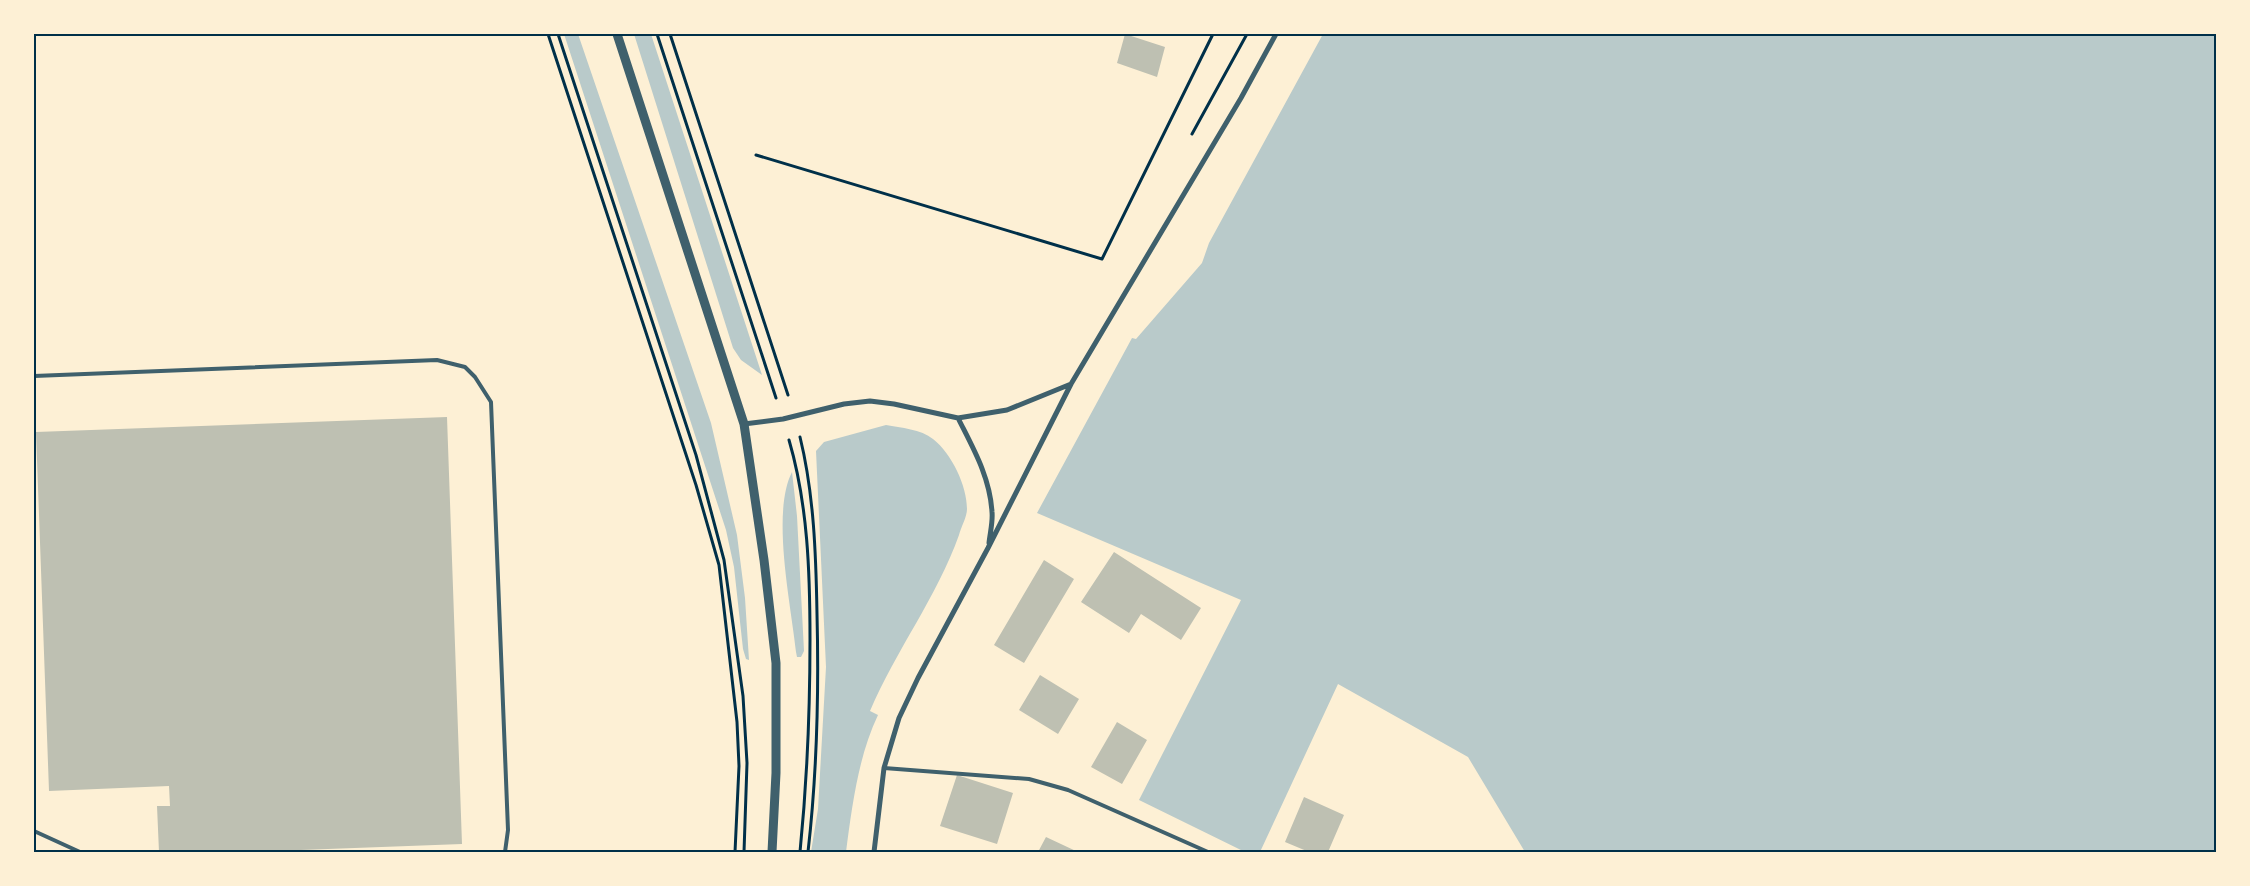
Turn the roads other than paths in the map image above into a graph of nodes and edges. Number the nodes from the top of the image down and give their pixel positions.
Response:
1 (617, 34) edge
2 (1276, 34) edge
3 (34, 376) edge
4 (1071, 384) junction
5 (958, 418) junction
6 (744, 424) junction
7 (988, 548) junction
8 (884, 768) junction
9 (34, 831) edge
10 (80, 852) edge
11 (505, 852) edge
12 (772, 852) edge
13 (874, 852) edge
14 (1208, 852) edge

1 - 6 street
2 - 4 street
3 - 11 lane
4 - 5 street
4 - 7 street
5 - 6 street
5 - 7 street
6 - 12 street
7 - 8 street
8 - 13 street
8 - 14 lane
9 - 10 lane

